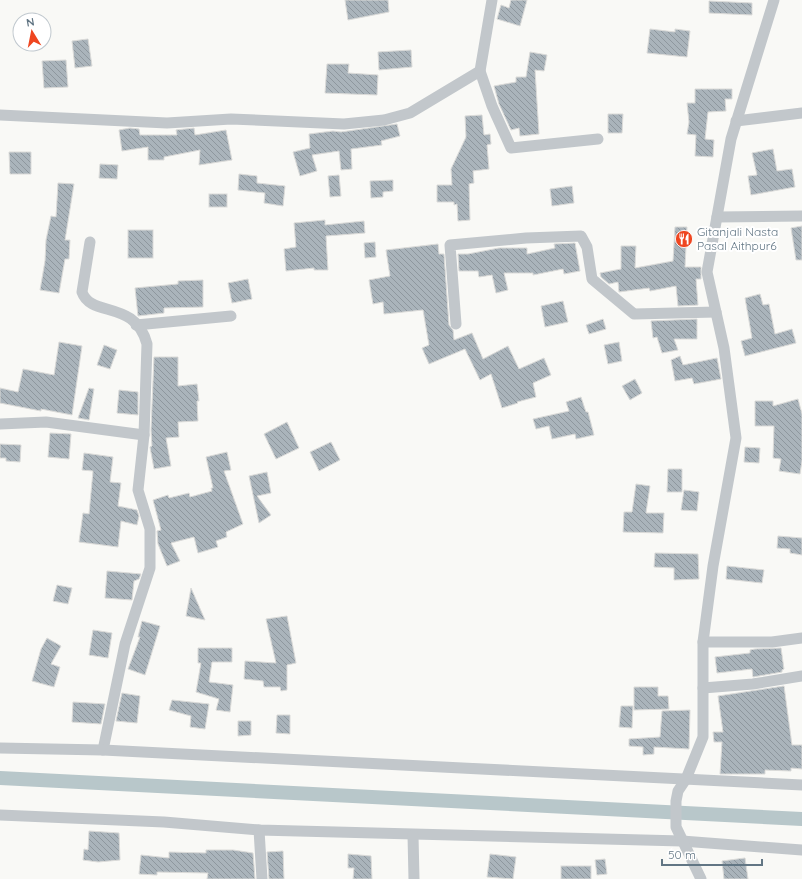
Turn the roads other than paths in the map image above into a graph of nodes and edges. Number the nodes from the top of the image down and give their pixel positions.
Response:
1 (492, 0) edge
2 (774, 0) edge
3 (480, 71) junction
4 (802, 113) edge
5 (0, 115) edge
6 (736, 121) junction
7 (598, 139) dead end
8 (802, 216) edge
9 (717, 217) junction
10 (90, 242) dead end
11 (716, 312) junction
12 (231, 316) dead end
13 (136, 324) junction
14 (456, 324) dead end
15 (0, 424) edge
16 (144, 435) junction
17 (802, 638) edge
18 (703, 642) junction
19 (802, 676) edge
20 (703, 688) junction
21 (0, 748) edge
22 (102, 750) junction
23 (686, 779) junction
24 (802, 785) edge
25 (0, 815) edge
26 (259, 830) junction
27 (413, 835) junction
28 (682, 841) junction
29 (802, 850) edge
30 (262, 879) edge
31 (414, 879) edge
32 (701, 879) edge

1 - 3 street
2 - 6 street
3 - 5 street
3 - 7 street
4 - 6 street
6 - 9 street
8 - 9 street
9 - 11 street
10 - 13 street
11 - 14 street
11 - 18 street
12 - 13 street
13 - 16 street
15 - 16 street
16 - 22 street
17 - 18 street
18 - 20 street
19 - 20 street
20 - 23 street
21 - 22 street
22 - 23 street
23 - 24 street
23 - 28 street
25 - 26 street
26 - 27 street
26 - 30 street
27 - 28 street
27 - 31 street
28 - 29 street
28 - 32 street

